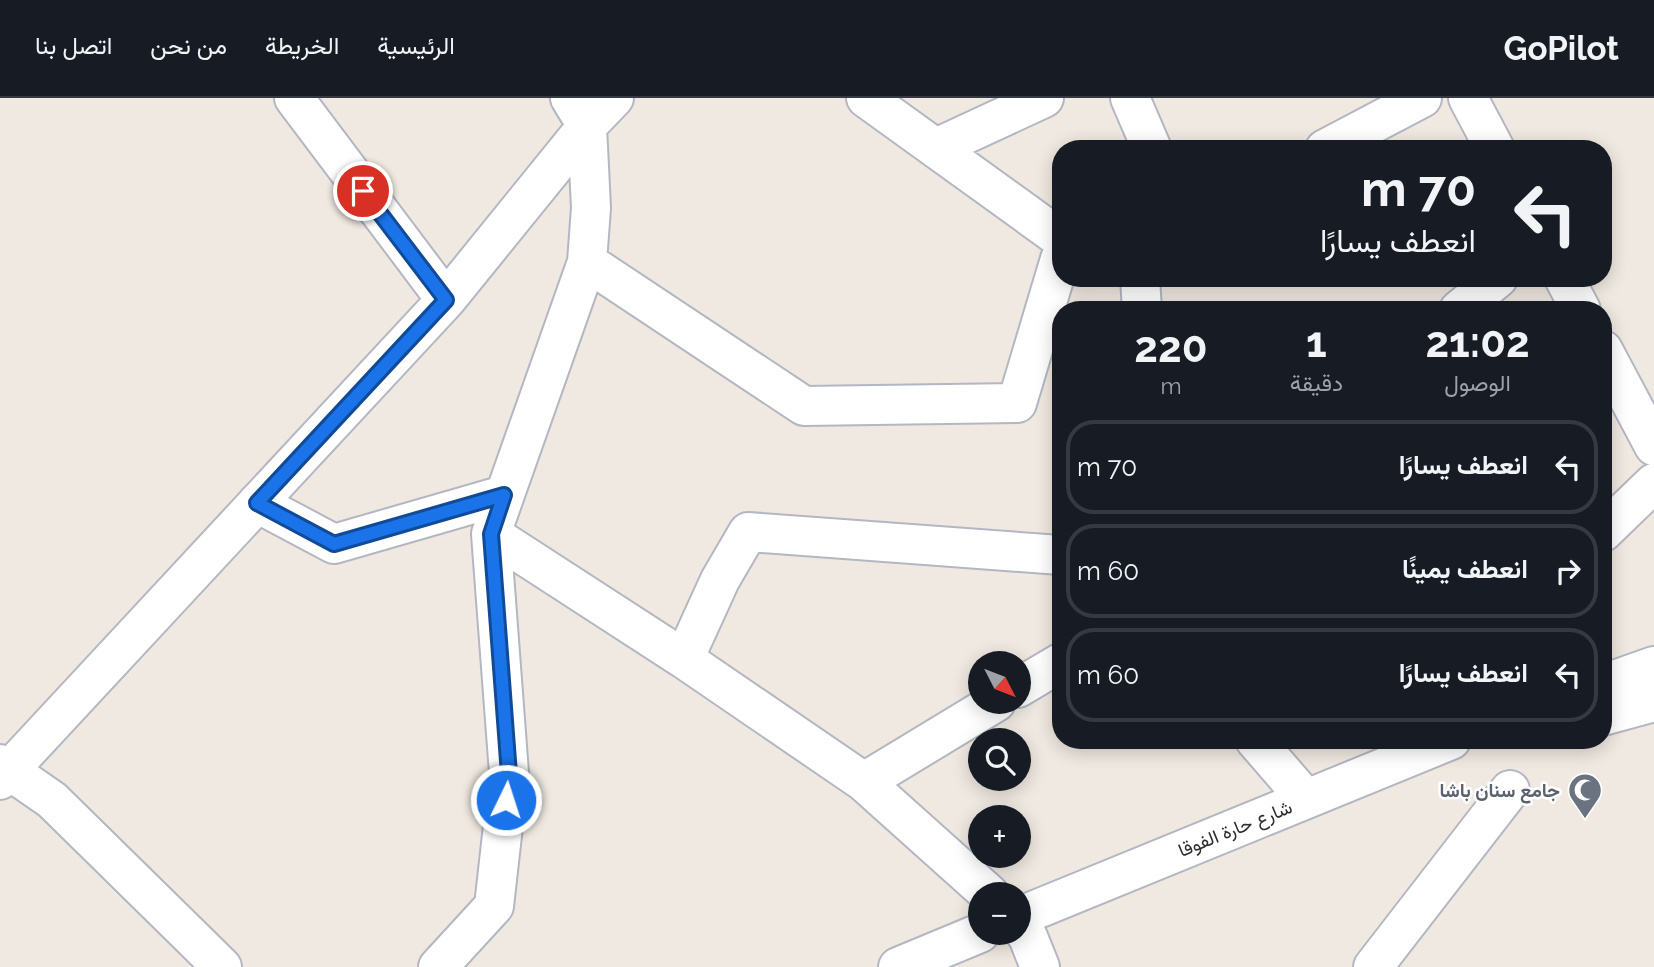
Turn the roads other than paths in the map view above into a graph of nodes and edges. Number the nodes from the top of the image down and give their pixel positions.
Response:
1 (295, 98) edge
2 (614, 98) edge
3 (1044, 98) edge
4 (1130, 98) edge
5 (1422, 98) edge
6 (1468, 98) edge
7 (885, 102) edge
8 (579, 112) edge
9 (1148, 140) edge
10 (1342, 140) edge
11 (1490, 140) edge
12 (936, 148) junction
13 (1052, 232) edge
14 (587, 262) junction
15 (1052, 286) edge
16 (1487, 287) edge
17 (446, 300) junction
18 (1470, 301) edge
19 (1612, 365) edge
20 (1649, 425) edge
21 (1654, 483) edge
22 (504, 495) junction
23 (257, 503) junction
24 (1612, 523) edge
25 (491, 534) junction
26 (1052, 554) edge
27 (684, 659) junction
28 (1654, 666) edge
29 (1052, 668) edge
30 (1031, 680) edge
31 (1612, 681) edge
32 (1654, 702) edge
33 (976, 714) edge
34 (1612, 714) edge
35 (1263, 749) edge
36 (1429, 749) edge
37 (3, 771) edge
38 (864, 782) junction
39 (1510, 790) dead end
40 (1306, 799) junction
41 (976, 882) edge
42 (1031, 911) edge
43 (968, 938) edge
44 (1031, 944) edge
45 (222, 967) edge
46 (438, 967) edge
47 (898, 967) edge
48 (1040, 967) edge
49 (1373, 967) edge

1 - 17 street
2 - 8 street
3 - 12 street
4 - 9 street
5 - 10 street
6 - 11 street
7 - 12 street
8 - 14 street
8 - 17 street
12 - 13 street
14 - 15 street
14 - 22 street
16 - 18 street
17 - 23 street
19 - 20 street
21 - 24 street
22 - 23 street
22 - 25 street
23 - 37 street
25 - 27 street
25 - 46 street
26 - 27 street
27 - 38 street
28 - 31 street
29 - 30 street
32 - 34 street
33 - 38 street
35 - 40 street
36 - 40 street, شارع حارة الفوقا
37 - 45 street
38 - 41 street
39 - 49 street
40 - 42 street, شارع حارة الفوقا
43 - 47 street
44 - 48 street

